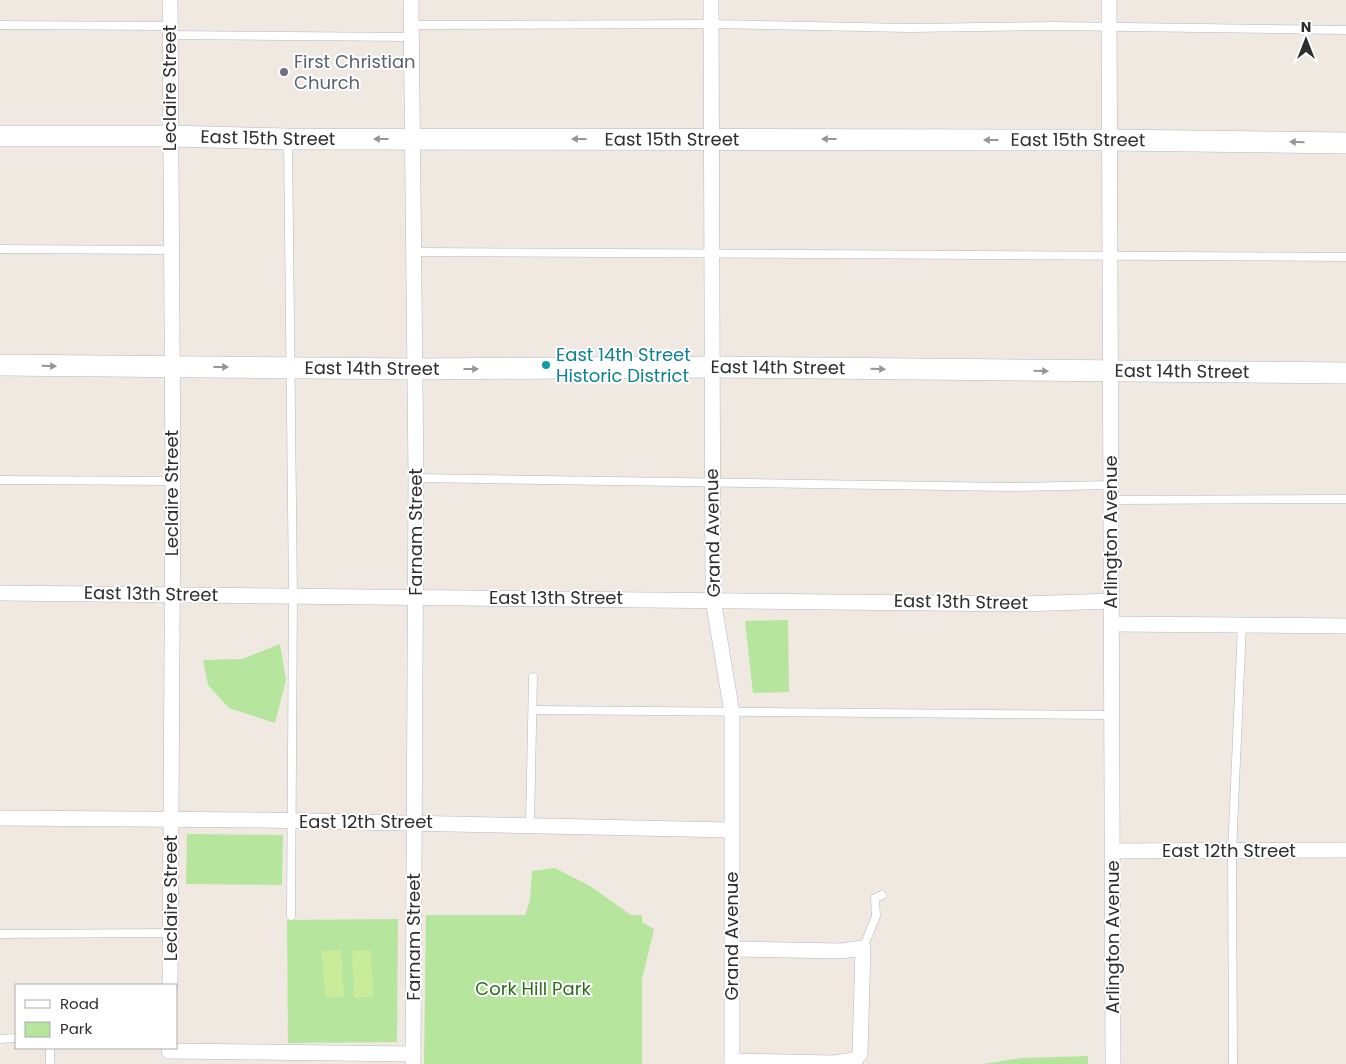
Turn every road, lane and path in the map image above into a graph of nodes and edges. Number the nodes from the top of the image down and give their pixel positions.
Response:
1 (170, 0) edge
2 (412, 0) edge
3 (711, 0) edge
4 (1109, 0) edge
5 (711, 24) junction
6 (0, 26) edge
7 (1108, 26) junction
8 (171, 30) junction
9 (1346, 30) edge
10 (411, 31) junction
11 (0, 136) edge
12 (170, 136) junction
13 (414, 138) junction
14 (288, 139) junction
15 (712, 139) junction
16 (1110, 140) junction
17 (1346, 143) edge
18 (0, 250) edge
19 (172, 250) junction
20 (416, 252) junction
21 (712, 253) junction
22 (1112, 256) junction
23 (1346, 257) edge
24 (0, 365) edge
25 (172, 367) junction
26 (291, 367) junction
27 (711, 367) junction
28 (416, 369) junction
29 (1112, 372) junction
30 (1346, 373) edge
31 (416, 478) junction
32 (0, 480) edge
33 (173, 481) junction
34 (712, 482) junction
35 (1110, 485) junction
36 (1346, 499) edge
37 (1112, 500) junction
38 (0, 593) edge
39 (172, 594) junction
40 (293, 596) junction
41 (415, 597) junction
42 (713, 599) junction
43 (1112, 601) junction
44 (1112, 624) junction
45 (1242, 625) junction
46 (1346, 626) edge
47 (533, 676) dead end
48 (533, 710) junction
49 (732, 713) junction
50 (1111, 715) junction
51 (0, 818) edge
52 (172, 819) junction
53 (291, 822) junction
54 (414, 822) junction
55 (530, 825) junction
56 (732, 830) junction
57 (1346, 850) edge
58 (1112, 851) junction
59 (1232, 852) junction
60 (882, 895) dead end
61 (291, 916) dead end
62 (171, 933) junction
63 (0, 934) edge
64 (863, 948) junction
65 (733, 949) junction
66 (170, 984) edge
67 (15, 1038) edge
68 (0, 1039) edge
69 (50, 1049) edge
70 (169, 1054) edge
71 (295, 1059) edge
72 (413, 1059) edge
73 (732, 1062) edge
74 (50, 1064) edge
75 (1113, 1064) edge
76 (1233, 1064) edge

1 - 8 street, Leclaire Street
2 - 10 street, Farnam Street
3 - 5 street, Grand Avenue
4 - 7 street, Arlington Avenue
5 - 7 lane
5 - 10 lane
5 - 15 street, Grand Avenue
6 - 8 lane
7 - 9 lane
7 - 16 street, Arlington Avenue
8 - 10 lane
8 - 12 street, Leclaire Street
10 - 13 street, Farnam Street
11 - 12 street, East 15th Street
12 - 14 street, East 15th Street
12 - 19 street, Leclaire Street
13 -> 14 street, East 15th Street
15 -> 13 street, East 15th Street
13 - 20 street, Farnam Street
14 - 26 lane
16 -> 15 street, East 15th Street
15 - 21 street, Grand Avenue
17 -> 16 street, East 15th Street
16 - 22 street, Arlington Avenue
18 - 19 lane
19 - 25 street, Leclaire Street
20 - 21 lane
20 - 28 street, Farnam Street
21 - 22 lane
21 - 27 street, Grand Avenue
22 - 23 lane
22 - 29 street, Arlington Avenue
24 -> 25 street, East 14th Street
25 -> 26 street, East 14th Street
25 - 33 street, Leclaire Street
26 - 28 street, East 14th Street
26 - 40 lane
28 -> 27 street, East 14th Street
27 -> 29 street, East 14th Street
27 - 34 street, Grand Avenue
28 - 31 street, Farnam Street
29 - 30 street, East 14th Street
29 - 35 street, Arlington Avenue
31 - 34 lane
31 - 41 street, Farnam Street
32 - 33 lane
33 - 39 street, Leclaire Street
34 - 35 lane
34 - 42 street, Grand Avenue
35 - 37 street, Arlington Avenue
36 - 37 lane
37 - 43 street, Arlington Avenue
38 - 39 street, East 13th Street
39 - 40 street, East 13th Street
39 - 52 street, Leclaire Street
40 - 41 street, East 13th Street
40 - 53 lane
41 - 42 street, East 13th Street
41 - 54 street, Farnam Street
42 - 43 street, East 13th Street
42 - 49 street, Grand Avenue
43 - 44 street, Arlington Avenue
44 - 45 street
44 - 50 street, Arlington Avenue
45 - 46 street
45 - 59 lane
47 - 48 lane
48 - 49 lane
48 - 55 lane
49 - 50 lane
49 - 56 street, Grand Avenue
50 - 58 street, Arlington Avenue
51 - 52 street, East 12th Street
52 - 53 street, East 12th Street
52 - 62 street, Leclaire Street
53 - 54 street, East 12th Street
53 - 61 lane
54 - 55 street, East 12th Street
54 - 72 street, Farnam Street
55 - 56 street, East 12th Street
56 - 65 street, Grand Avenue
57 - 59 street, East 12th Street
58 - 59 street, East 12th Street
58 - 75 street, Arlington Avenue
59 - 76 lane
60 - 64 lane
62 - 63 lane
62 - 66 street, Leclaire Street
64 - 65 street
64 - 73 street
65 - 73 street, Grand Avenue
67 - 68 lane
69 - 74 lane
70 - 71 street
71 - 72 street

